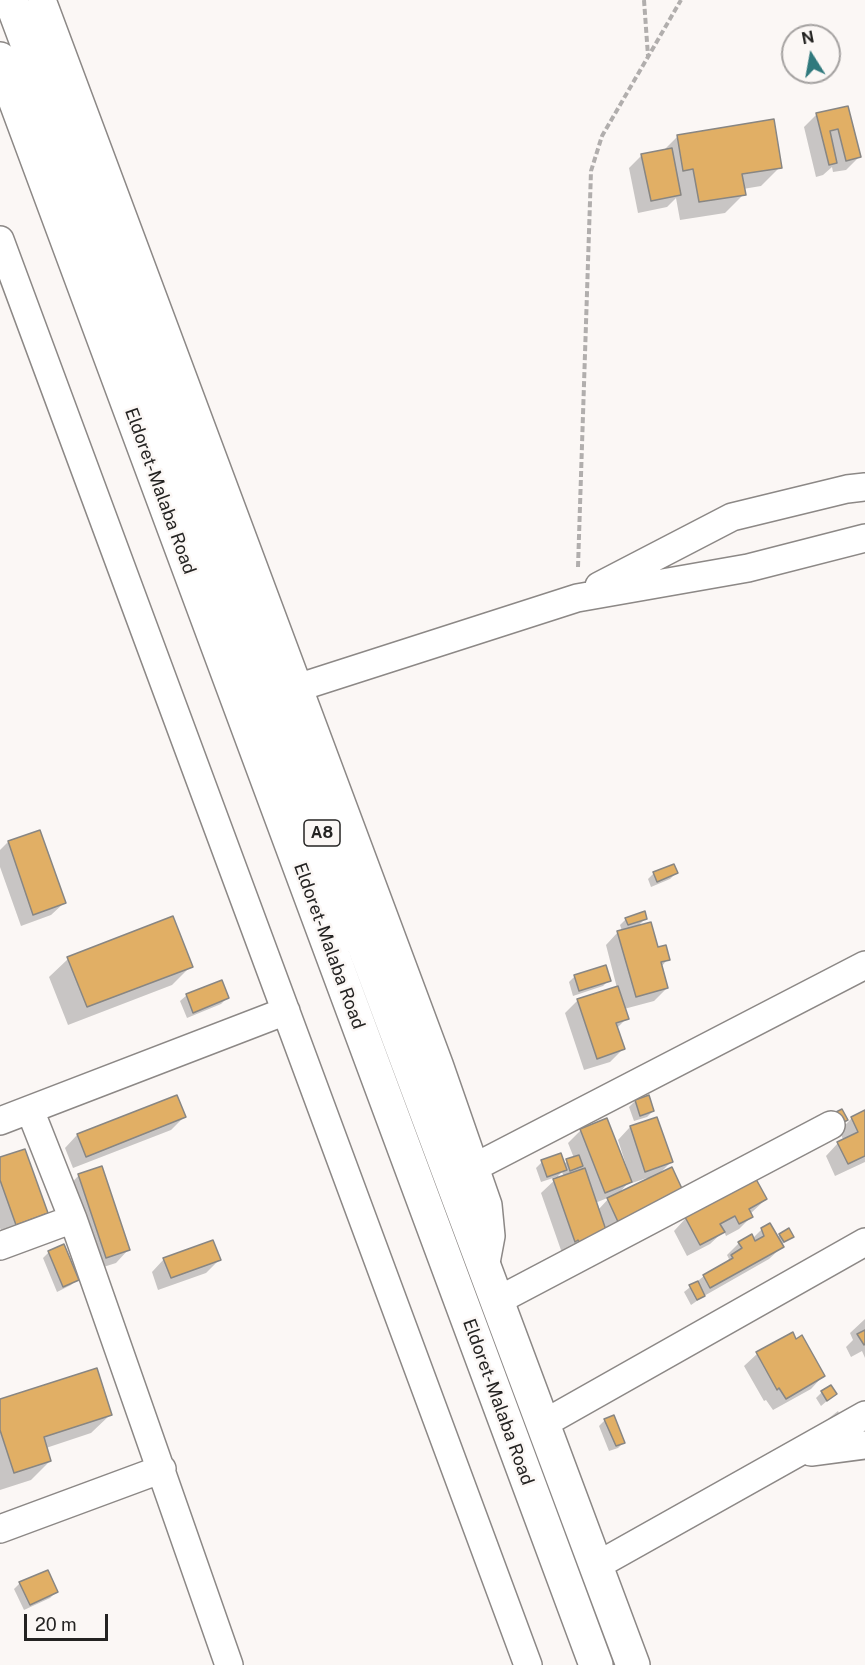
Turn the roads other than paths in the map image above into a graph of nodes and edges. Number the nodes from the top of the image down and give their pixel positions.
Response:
1 (11, 0) edge
2 (42, 0) edge
3 (0, 59) edge
4 (0, 240) edge
5 (865, 487) edge
6 (865, 538) edge
7 (577, 598) junction
8 (300, 687) junction
9 (865, 965) edge
10 (286, 1011) junction
11 (30, 1110) junction
12 (0, 1121) edge
13 (831, 1125) dead end
14 (475, 1167) junction
15 (73, 1219) junction
16 (865, 1242) edge
17 (0, 1246) edge
18 (485, 1269) junction
19 (497, 1301) junction
20 (865, 1415) edge
21 (543, 1425) junction
22 (865, 1445) edge
23 (789, 1456) junction
24 (162, 1469) junction
25 (0, 1529) edge
26 (596, 1566) junction
27 (229, 1665) edge
28 (528, 1665) edge
29 (596, 1665) edge
30 (633, 1665) edge

1 - 18 highway, Eldoret-Malaba Road / A8
2 - 8 street
3 - 29 highway, Eldoret-Malaba Road / A8
4 - 10 street
5 - 7 street
6 - 7 street
7 - 8 street
8 - 14 street
9 - 14 street
10 - 11 street
10 - 28 street
11 - 12 street
11 - 15 street
13 - 19 street
14 - 18 street
15 - 17 street
15 - 24 street
16 - 21 street
18 - 19 highway, Eldoret-Malaba Road / A8
19 - 21 highway, Eldoret-Malaba Road / A8
20 - 23 street
21 - 26 highway, Eldoret-Malaba Road / A8
22 - 23 street
23 - 26 street
24 - 25 street
24 - 27 street
26 - 30 highway, Eldoret-Malaba Road / A8

